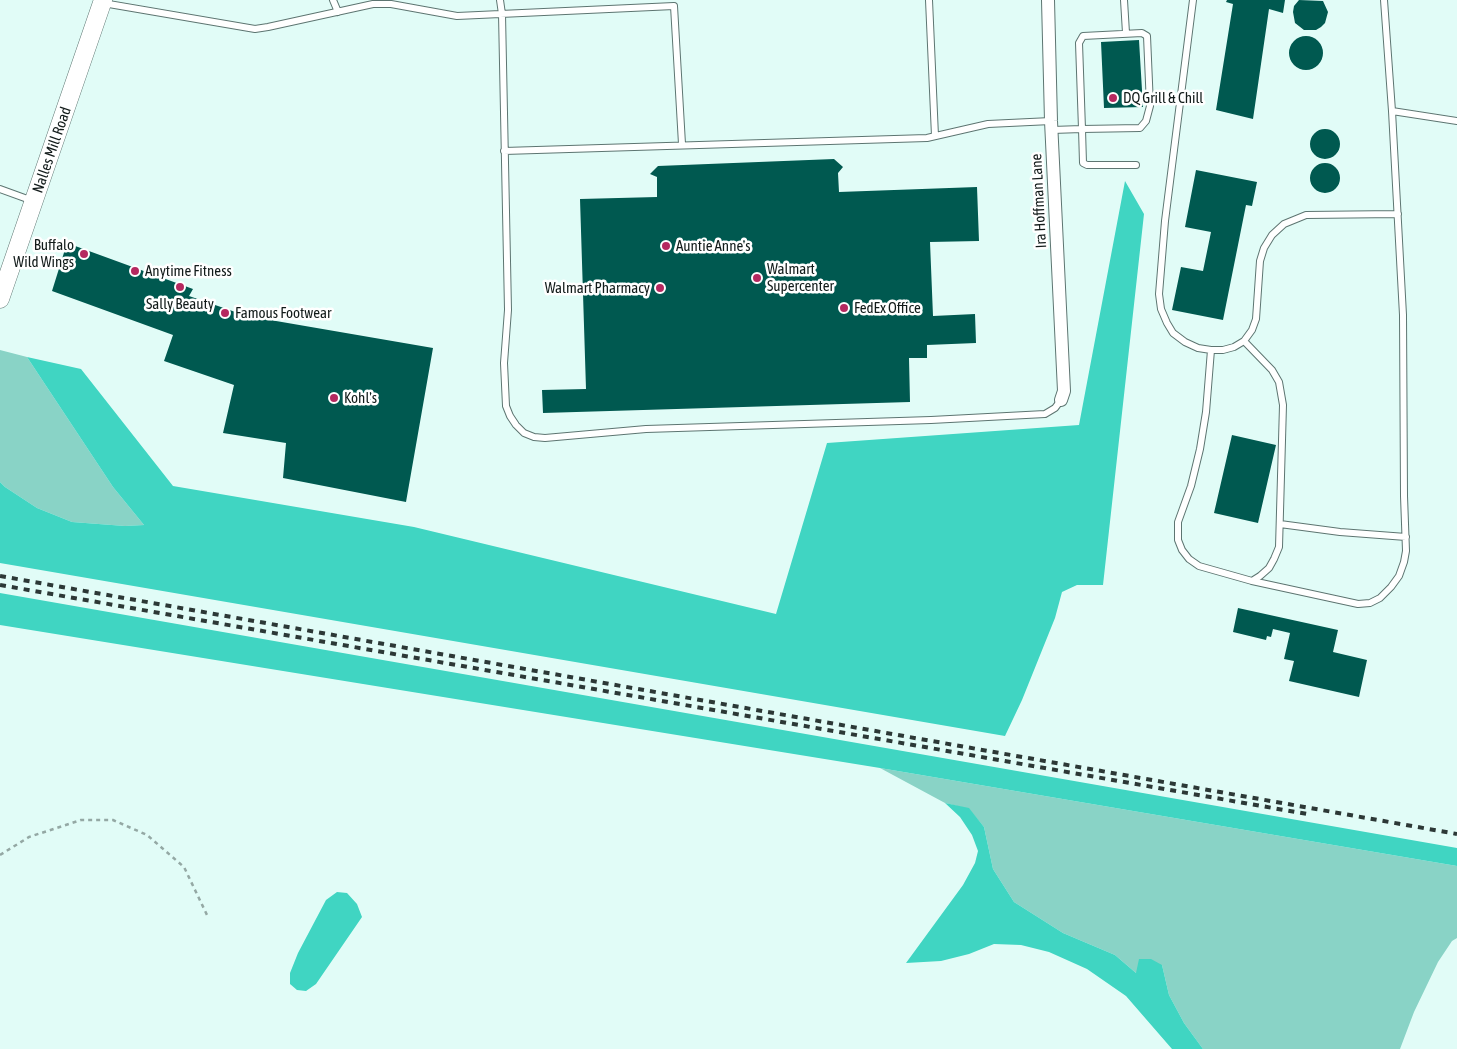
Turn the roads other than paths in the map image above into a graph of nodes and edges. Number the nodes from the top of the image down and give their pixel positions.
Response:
1 (333, 0) edge
2 (500, 0) edge
3 (929, 0) edge
4 (1048, 0) edge
5 (1124, 0) edge
6 (1193, 0) edge
7 (1384, 0) edge
8 (102, 1) edge
9 (674, 3) edge
10 (338, 12) junction
11 (502, 14) junction
12 (1126, 33) junction
13 (1392, 111) junction
14 (1457, 121) edge
15 (1051, 125) junction
16 (1082, 129) junction
17 (934, 136) junction
18 (682, 144) junction
19 (504, 151) junction
20 (1136, 165) dead end
21 (0, 189) edge
22 (34, 201) junction
23 (1398, 214) junction
24 (0, 299) edge
25 (1244, 341) junction
26 (1211, 350) junction
27 (1061, 400) joint
28 (1280, 524) junction
29 (1406, 537) junction
30 (1252, 581) junction

1 - 10 lane
2 - 11 lane
3 - 17 lane
4 - 15 street, Ira Hoffman Lane
5 - 12 lane
6 - 26 lane
7 - 13 lane
8 - 10 lane
8 - 22 street, Nalles Mill Road
9 - 11 lane
9 - 18 lane
10 - 11 lane
11 - 19 lane
12 - 16 lane
12 - 16 lane
13 - 14 lane
13 - 23 lane
15 - 16 lane
15 - 17 lane
15 - 27 street, Ira Hoffman Lane
16 - 20 lane
17 - 18 lane
18 - 19 lane
19 - 27 lane
21 - 22 lane
22 - 24 street, Nalles Mill Road
23 - 25 lane
23 - 29 lane
25 - 26 lane
25 - 28 lane
26 - 30 lane
28 - 29 lane
28 - 30 lane
29 - 30 lane

